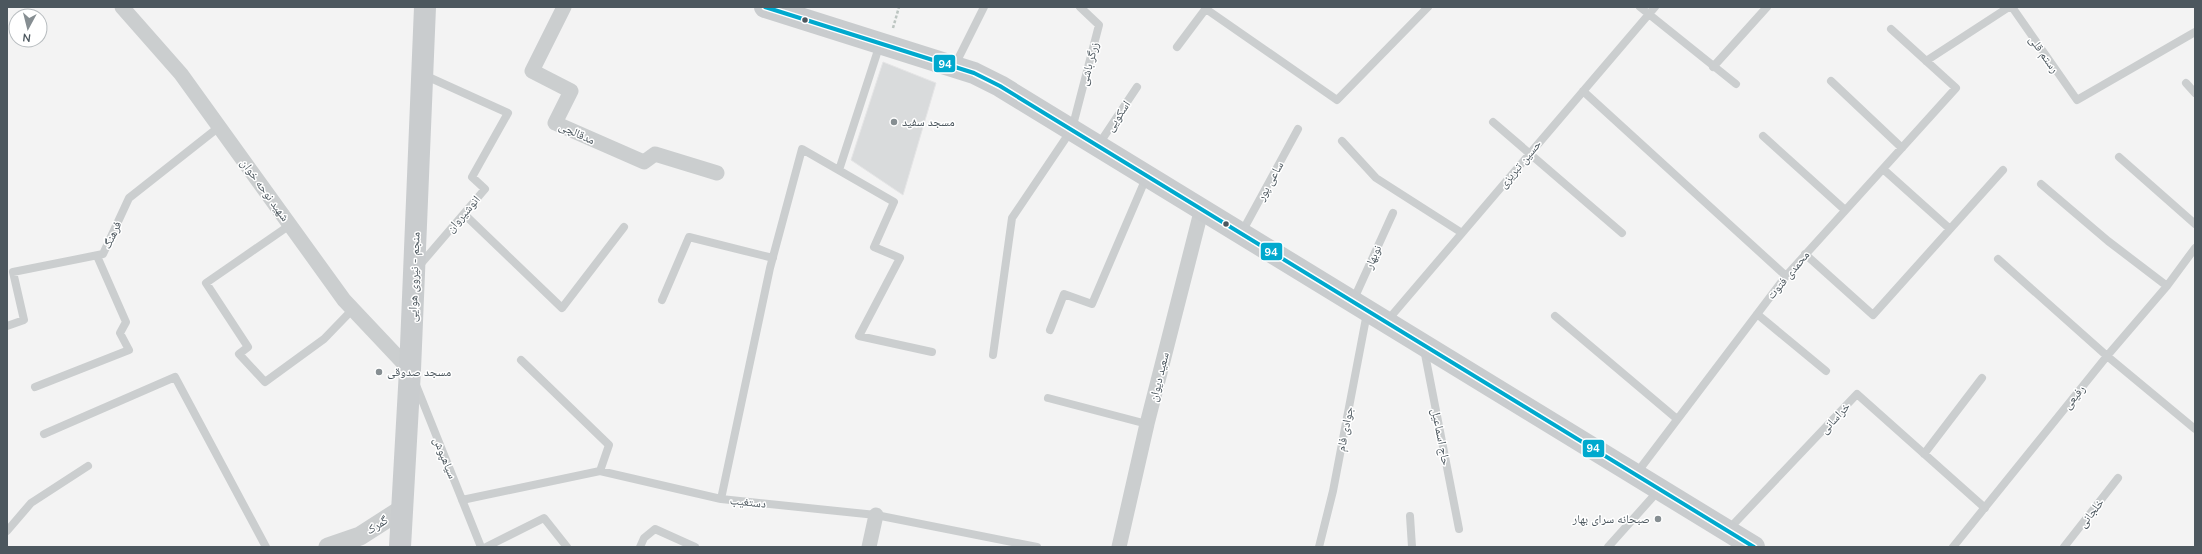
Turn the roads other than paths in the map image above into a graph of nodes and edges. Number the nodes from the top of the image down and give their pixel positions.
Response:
1 (122, 7) edge
2 (425, 7) edge
3 (564, 7) edge
4 (764, 7) edge
5 (984, 7) edge
6 (1080, 7) edge
7 (1428, 7) edge
8 (1640, 7) edge
9 (1655, 7) edge
10 (1766, 7) edge
11 (2009, 7) edge
12 (2012, 7) edge
13 (1207, 8) edge
14 (1648, 15) junction
15 (1891, 29) dead end
16 (2195, 32) edge
17 (880, 44) junction
18 (1177, 47) dead end
19 (1926, 61) junction
20 (954, 67) junction
21 (1713, 67) junction
22 (422, 74) junction
23 (1831, 81) dead end
24 (2186, 83) dead end
25 (1736, 84) dead end
26 (1137, 87) dead end
27 (1583, 91) junction
28 (2195, 93) edge
29 (1493, 122) dead end
30 (219, 127) junction
31 (1072, 129) junction
32 (1298, 129) dead end
33 (1763, 136) dead end
34 (1342, 141) dead end
35 (1098, 145) junction
36 (1902, 148) junction
37 (1529, 154) junction
38 (2119, 157) dead end
39 (1882, 169) junction
40 (839, 170) junction
41 (2003, 170) dead end
42 (717, 173) dead end
43 (1148, 175) junction
44 (2041, 184) dead end
45 (1202, 208) junction
46 (1846, 210) junction
47 (1393, 213) dead end
48 (464, 214) junction
49 (2195, 224) edge
50 (290, 225) junction
51 (624, 227) dead end
52 (1950, 229) junction
53 (1241, 233) junction
54 (1462, 233) junction
55 (1622, 233) dead end
56 (2195, 248) edge
57 (1805, 254) junction
58 (97, 256) junction
59 (773, 258) junction
60 (1998, 259) dead end
61 (10, 271) edge
62 (414, 272) junction
63 (1786, 276) junction
64 (2167, 286) junction
65 (662, 300) dead end
66 (1360, 306) junction
67 (353, 309) junction
68 (1757, 314) junction
69 (1555, 316) dead end
70 (1386, 322) junction
71 (7, 326) edge
72 (1050, 330) dead end
73 (1423, 344) junction
74 (932, 352) dead end
75 (993, 355) dead end
76 (2107, 356) junction
77 (522, 360) dead end
78 (410, 370) junction
79 (1826, 371) dead end
80 (1982, 378) dead end
81 (35, 387) dead end
82 (1048, 398) dead end
83 (1677, 419) junction
84 (1147, 424) junction
85 (2195, 429) edge
86 (44, 434) dead end
87 (1924, 454) junction
88 (88, 466) dead end
89 (600, 471) junction
90 (1636, 474) junction
91 (2118, 478) dead end
92 (1660, 489) junction
93 (721, 499) junction
94 (462, 500) junction
95 (1985, 508) junction
96 (402, 509) junction
97 (876, 515) junction
98 (1410, 516) dead end
99 (1458, 529) dead end
100 (7, 531) edge
101 (1728, 531) junction
102 (266, 547) edge
103 (328, 547) edge
104 (400, 547) edge
105 (481, 547) edge
106 (486, 547) edge
107 (567, 547) edge
108 (640, 547) edge
109 (695, 547) edge
110 (869, 547) edge
111 (1037, 547) edge
112 (1119, 547) edge
113 (1319, 547) edge
114 (1412, 547) edge
115 (1608, 547) edge
116 (1754, 547) edge
117 (1953, 547) edge
118 (2064, 547) edge

1 - 30 street, شهید نوحه خوان
2 - 22 main road, منجم - نیروی هوایی
3 - 42 street, مدقالچی
4 - 17 main road
5 - 20 lane
6 - 31 lane, زرگر باشی
7 - 13 lane
8 - 14 lane
9 - 14 lane, حسین تبریزی
10 - 21 lane
11 - 19 lane
12 - 16 lane, رستم قلی
13 - 18 lane
14 - 21 lane
14 - 27 lane, حسین تبریزی
15 - 19 lane
17 - 20 main road
17 - 40 lane
19 - 36 lane, محمدی فتوت
20 - 31 main road
21 - 25 lane
22 - 48 lane, انوشیروان
22 - 62 main road, منجم - نیروی هوایی
23 - 36 lane
24 - 28 lane
26 - 35 lane, اسکویی
27 - 37 lane, حسین تبریزی
27 - 63 lane
29 - 37 lane
30 - 50 street, شهید نوحه خوان
30 - 58 lane, فرهنگ
31 - 35 main road
31 - 75 lane
32 - 53 lane, ساعی پور
33 - 46 lane
34 - 54 lane
35 - 43 main road
36 - 39 lane, محمدی فتوت
37 - 54 lane, حسین تبریزی
37 - 55 lane
38 - 49 lane
39 - 46 lane, محمدی فتوت
39 - 52 lane
40 - 59 lane
40 - 74 lane
41 - 52 lane
43 - 45 main road
43 - 72 lane
44 - 64 lane
45 - 53 main road
45 - 84 street, سعید دیوان
46 - 57 lane, محمدی فتوت
47 - 66 lane, نوبهار
48 - 51 lane
48 - 62 lane, انوشیروان
50 - 67 street, شهید نوحه خوان
50 - 67 lane
52 - 57 lane
53 - 66 main road
54 - 70 lane, حسین تبریزی
56 - 64 lane, رفیعی
57 - 63 lane, محمدی فتوت
58 - 61 lane, فرهنگ
58 - 81 lane
59 - 65 lane
59 - 93 lane
60 - 76 lane
61 - 71 lane, فرهنگ
62 - 78 main road, منجم - نیروی هوایی
63 - 68 lane, محمدی فتوت
64 - 76 lane, رفیعی
66 - 70 main road
66 - 113 lane, جوادی فام
67 - 78 street, شهید نوحه خوان
68 - 79 lane
68 - 83 lane, محمدی فتوت
69 - 83 lane
70 - 73 main road
73 - 90 main road
73 - 99 lane, حاج اسماعیل
76 - 85 lane
76 - 95 lane, رفیعی
77 - 89 lane
78 - 94 lane, سیاهپوش
78 - 96 main road, منجم - نیروی هوایی
80 - 87 lane
82 - 84 lane
83 - 90 lane, محمدی فتوت
84 - 112 street, سعید دیوان
86 - 102 lane
87 - 95 lane, خراسانی
87 - 101 lane, خراسانی
88 - 100 lane
89 - 93 lane, دستغیب
89 - 94 lane, دستغیب
90 - 92 main road
91 - 118 lane, خلجانی
92 - 101 main road
92 - 115 lane
93 - 97 lane, دستغیب
94 - 105 lane, سیاهپوش
95 - 117 lane, رفیعی
96 - 103 street, گمرک
96 - 104 main road, منجم - نیروی هوایی
97 - 110 street
97 - 111 lane, دستغیب
98 - 114 lane
101 - 116 main road
106 - 107 lane
108 - 109 lane

